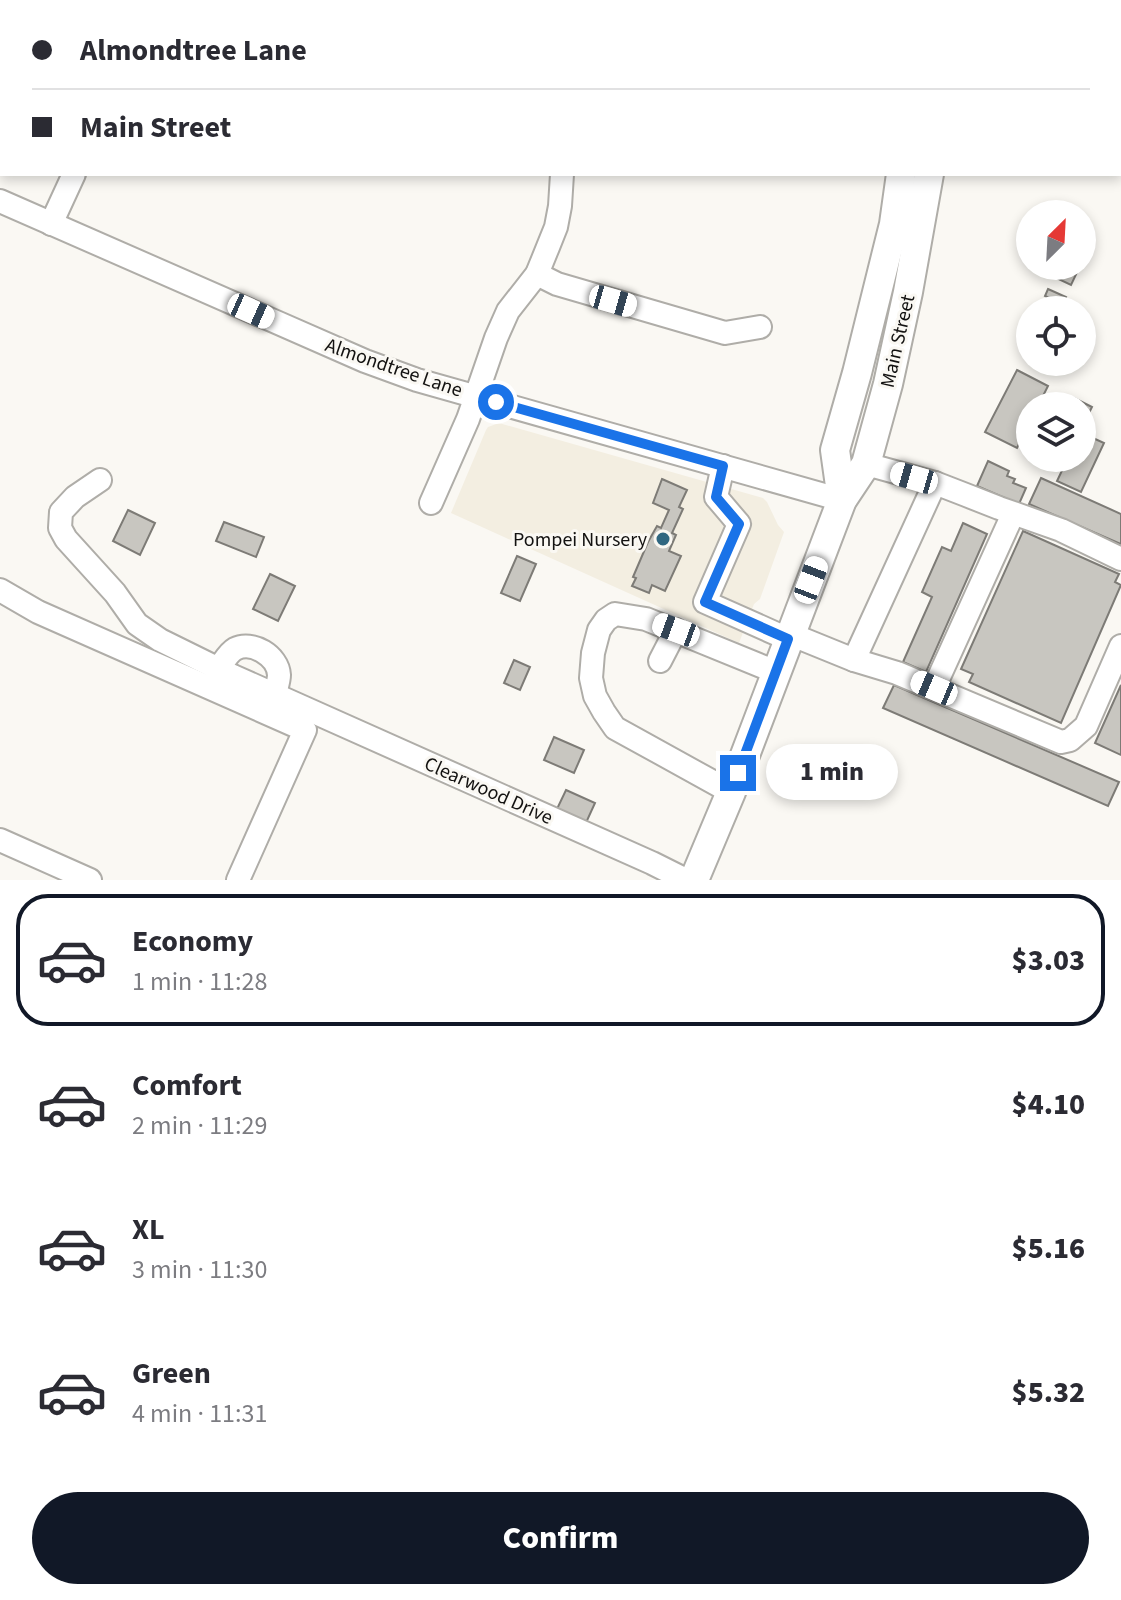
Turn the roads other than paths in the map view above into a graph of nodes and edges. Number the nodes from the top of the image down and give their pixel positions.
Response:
1 (73, 176) edge
2 (562, 176) edge
3 (901, 176) edge
4 (929, 176) edge
5 (0, 201) edge
6 (51, 224) junction
7 (537, 274) junction
8 (760, 327) dead end
9 (476, 396) junction
10 (866, 464) junction
11 (723, 466) junction
12 (100, 480) dead end
13 (935, 483) junction
14 (842, 500) junction
15 (431, 503) dead end
16 (1013, 514) junction
17 (1121, 559) edge
18 (0, 590) edge
19 (676, 630) junction
20 (789, 637) junction
21 (1121, 646) edge
22 (854, 660) junction
23 (660, 661) dead end
24 (218, 669) junction
25 (776, 672) junction
26 (934, 688) junction
27 (283, 698) junction
28 (731, 792) junction
29 (0, 840) edge
30 (90, 880) edge
31 (238, 880) edge
32 (686, 880) edge
33 (694, 880) edge

1 - 6 street
2 - 7 street
3 - 14 main road, Main Street
4 - 10 main road, Main Street
5 - 6 street, Almondtree Lane
6 - 9 street, Almondtree Lane
7 - 8 street
7 - 9 street
9 - 11 street, Almondtree Lane
9 - 15 street
10 - 13 street
10 - 14 main road, Main Street
11 - 14 street, Almondtree Lane
11 - 20 street
12 - 24 street, Clearwood Drive
13 - 16 street
13 - 22 street
14 - 20 main road, Main Street
16 - 17 street
16 - 26 street
18 - 31 street
19 - 23 street
19 - 25 street
19 - 28 street
20 - 22 street
20 - 25 main road, Main Street
21 - 26 street
22 - 26 street
24 - 27 street, Clearwood Drive
24 - 27 street
25 - 28 main road, Main Street
27 - 32 street, Clearwood Drive
28 - 33 main road, Main Street
29 - 30 street

